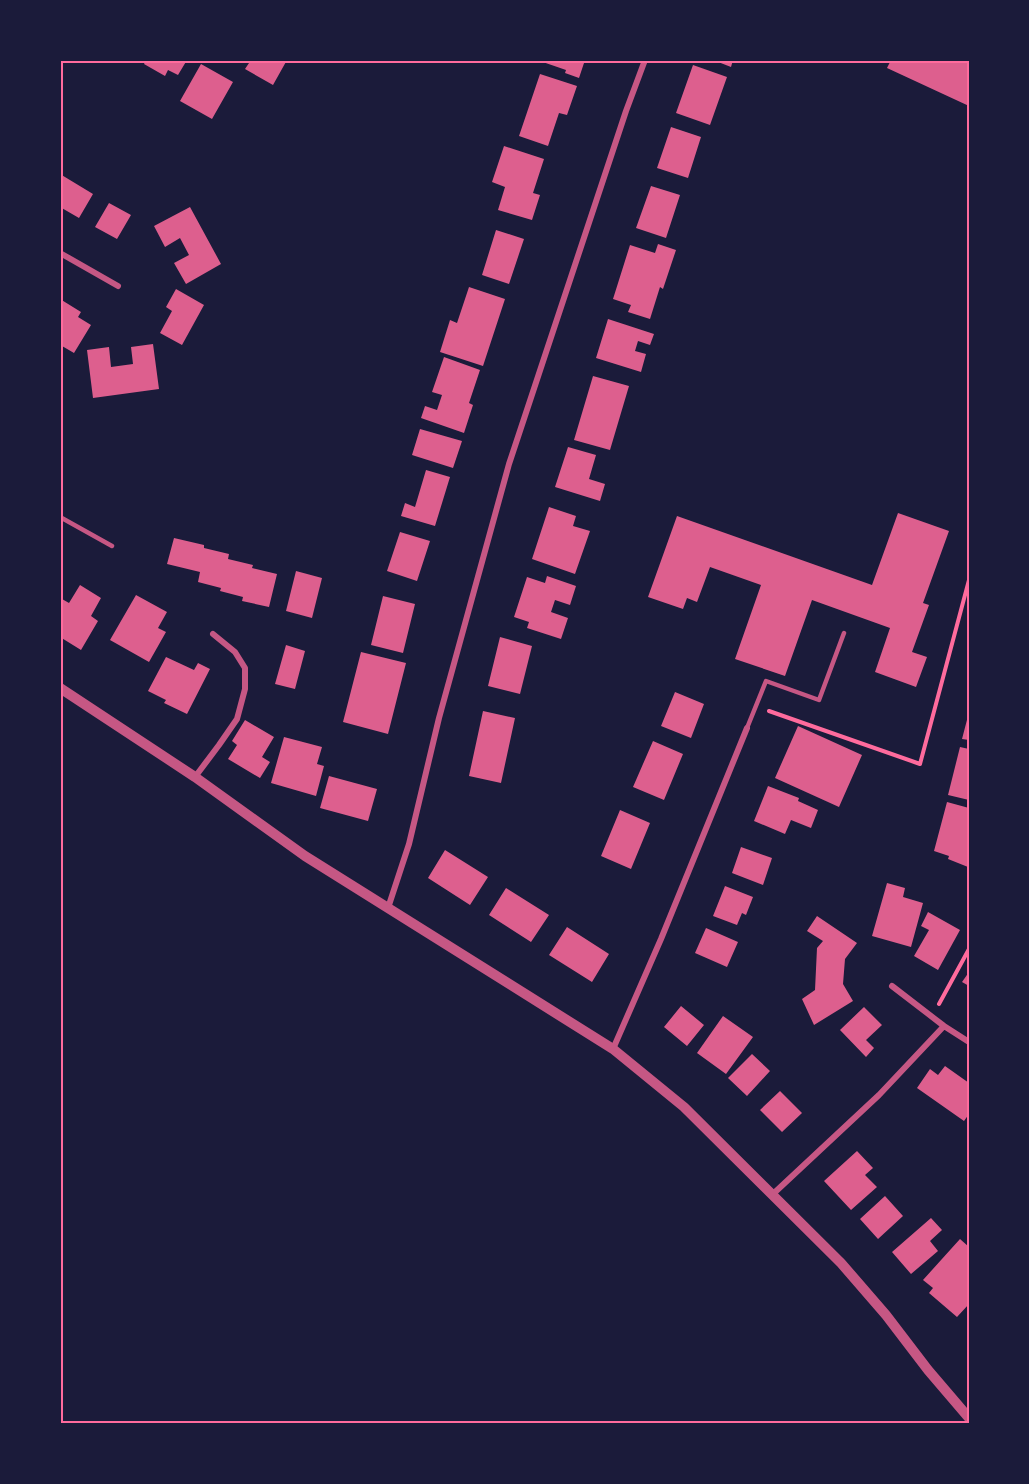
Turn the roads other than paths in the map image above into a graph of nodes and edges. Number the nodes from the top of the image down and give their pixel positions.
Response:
1 (645, 60) edge
2 (60, 253) edge
3 (118, 286) dead end
4 (60, 517) edge
5 (111, 546) dead end
6 (844, 633) dead end
7 (213, 634) dead end
8 (60, 687) edge
9 (747, 728) joint
10 (195, 777) junction
11 (387, 908) junction
12 (892, 986) dead end
13 (944, 1026) junction
14 (969, 1042) edge
15 (613, 1049) junction
16 (772, 1194) junction
17 (969, 1418) edge

1 - 11 street
2 - 3 street
4 - 5 lane
6 - 9 lane
7 - 10 street
8 - 10 street
9 - 15 street
10 - 11 street
11 - 15 street
12 - 13 street
13 - 14 street
13 - 16 street
15 - 16 street
16 - 17 street

